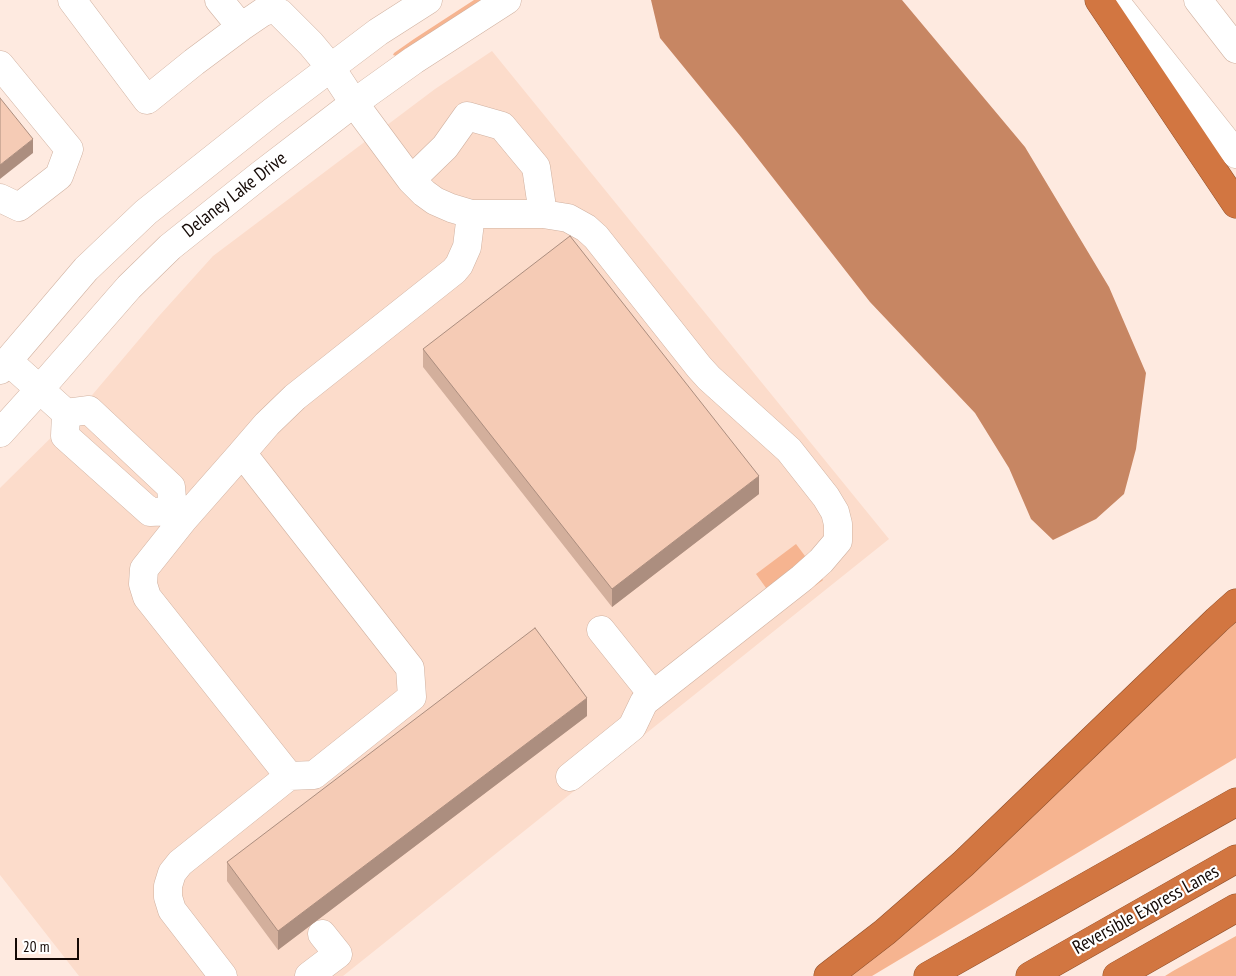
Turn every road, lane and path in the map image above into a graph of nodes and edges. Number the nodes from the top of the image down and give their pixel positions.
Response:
1 (72, 0) edge
2 (428, 0) edge
3 (507, 0) edge
4 (1099, 0) edge
5 (1114, 0) edge
6 (1198, 0) edge
7 (223, 1) edge
8 (288, 7) edge
9 (241, 27) junction
10 (1236, 49) edge
11 (0, 65) edge
12 (331, 68) junction
13 (354, 103) junction
14 (1236, 154) edge
15 (411, 180) junction
16 (0, 198) edge
17 (1236, 204) edge
18 (471, 214) junction
19 (544, 214) junction
20 (4, 365) edge
21 (39, 390) junction
22 (0, 432) edge
23 (242, 453) junction
24 (178, 515) junction
25 (1236, 591) edge
26 (1226, 611) edge
27 (601, 630) dead end
28 (653, 695) junction
29 (289, 776) junction
30 (570, 777) dead end
31 (1236, 785) edge
32 (1236, 802) edge
33 (1236, 859) edge
34 (1077, 892) junction
35 (1236, 908) edge
36 (322, 934) dead end
37 (223, 976) edge
38 (309, 976) edge
39 (828, 976) edge
40 (928, 976) edge
41 (1030, 976) edge
42 (1117, 976) edge

1 - 9 street
2 - 12 street
3 - 13 street, Delaney Lake Drive
4 - 17 highway
5 - 14 street
6 - 10 street
7 - 9 street
8 - 9 street
8 - 12 street
11 - 16 street
12 - 13 street
12 - 20 street
13 - 15 street
13 - 21 street, Delaney Lake Drive
15 - 18 street
15 - 19 street
18 - 19 street
18 - 23 street
19 - 28 street
20 - 21 street
21 - 22 street, Delaney Lake Drive
21 - 24 street
23 - 24 street
23 - 29 street
24 - 29 street
25 - 26 highway
26 - 39 highway
27 - 28 street
28 - 30 street
29 - 37 street
31 - 34 highway
32 - 34 highway
33 - 41 highway, Reversible Express Lanes
34 - 40 highway
35 - 42 highway
36 - 38 street

